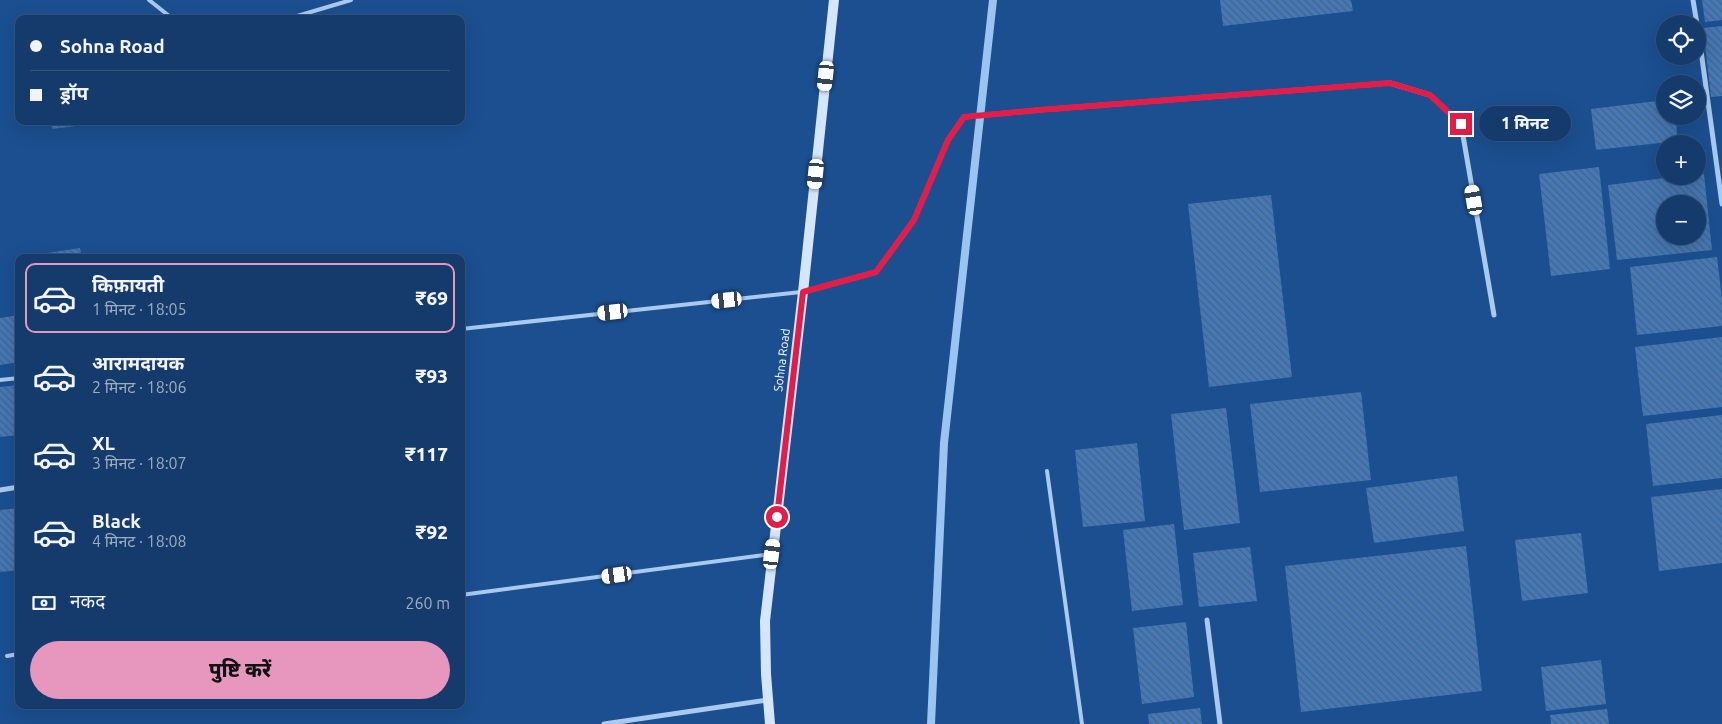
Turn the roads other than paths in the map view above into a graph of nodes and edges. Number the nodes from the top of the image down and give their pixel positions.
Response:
1 (149, 0) edge
2 (351, 0) edge
3 (834, 0) edge
4 (1693, 0) edge
5 (168, 15) edge
6 (300, 15) edge
7 (1696, 15) edge
8 (1703, 65) edge
9 (1722, 204) edge
10 (803, 292) junction
11 (1494, 315) dead end
12 (465, 329) edge
13 (15, 378) edge
14 (0, 380) edge
15 (1047, 471) dead end
16 (15, 488) edge
17 (0, 490) edge
18 (772, 554) junction
19 (465, 595) edge
20 (1206, 620) dead end
21 (15, 655) edge
22 (7, 656) dead end
23 (768, 700) junction
24 (604, 724) edge
25 (770, 724) edge
26 (1082, 724) edge
27 (1220, 724) edge

1 - 5 lane
2 - 6 lane
3 - 10 main road, Sohna Road
4 - 7 street
8 - 9 street
10 - 11 street
10 - 12 lane
10 - 18 main road, Sohna Road
13 - 14 lane
15 - 26 lane
16 - 17 street
18 - 19 lane
18 - 23 main road, Sohna Road
20 - 27 street
21 - 22 lane
23 - 24 street
23 - 25 main road, Sohna Road

